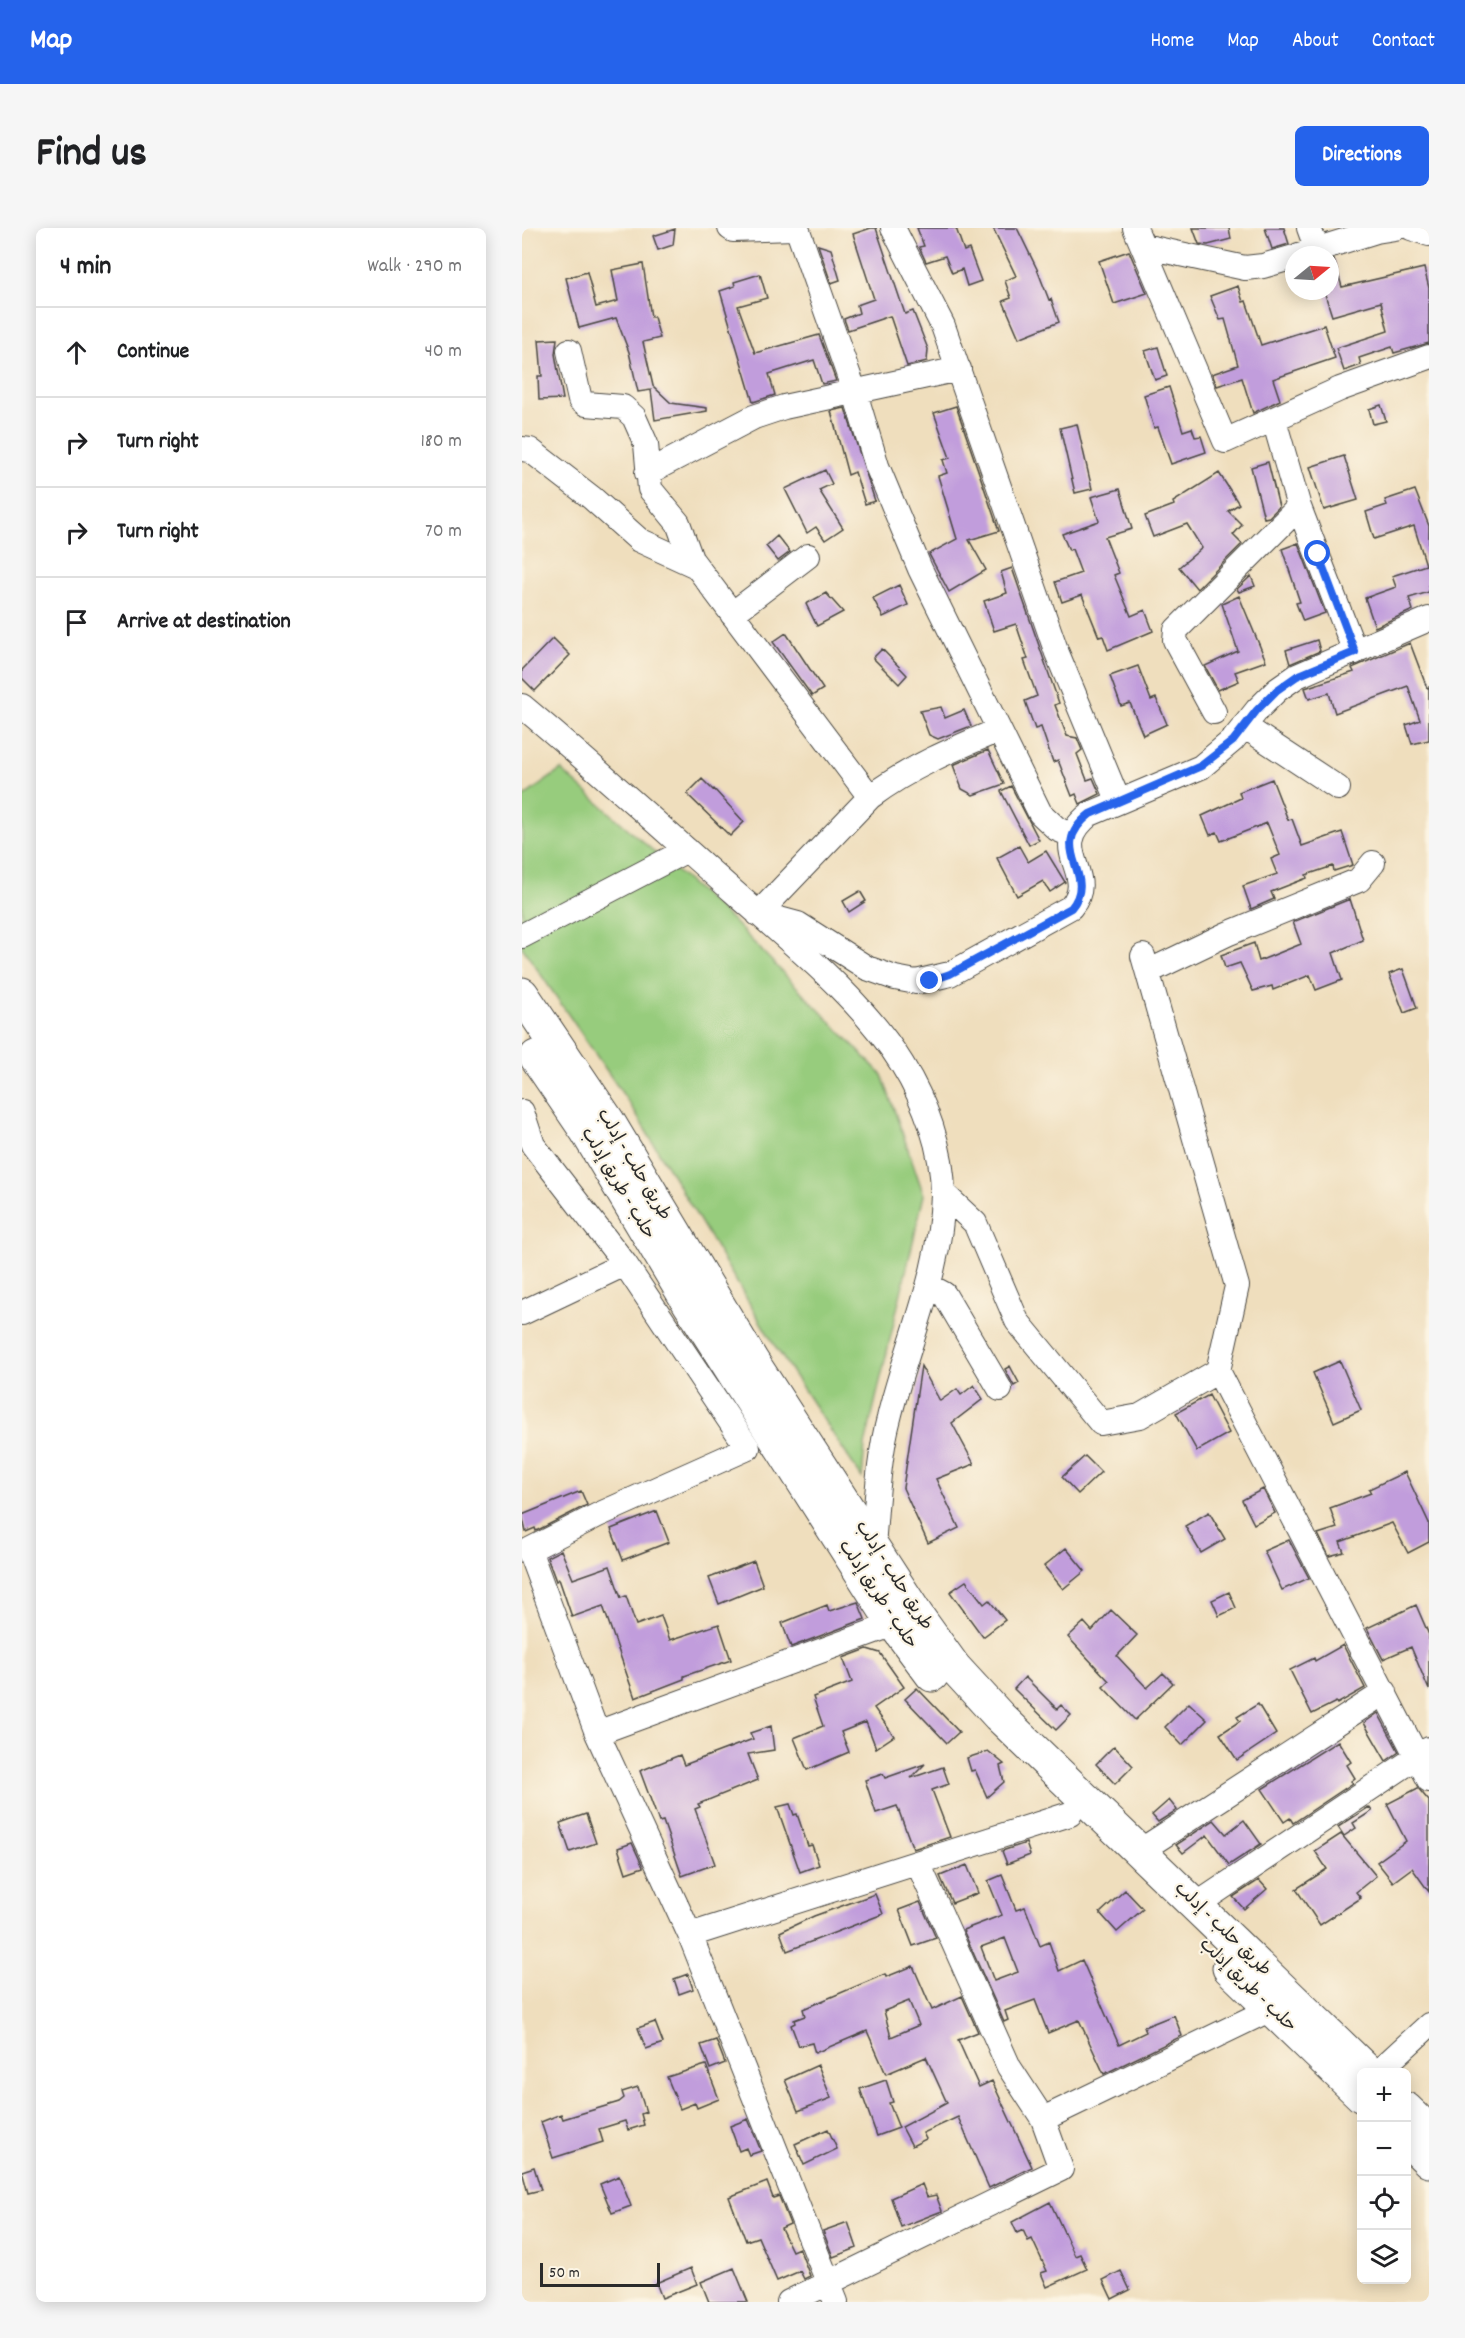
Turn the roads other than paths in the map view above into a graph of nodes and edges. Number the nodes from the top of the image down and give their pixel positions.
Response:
1 (730, 228) edge
2 (796, 228) edge
3 (893, 228) edge
4 (1395, 228) edge
5 (1411, 228) edge
6 (770, 229) edge
7 (1429, 234) edge
8 (1139, 237) edge
9 (1308, 244) edge
10 (1285, 260) edge
11 (569, 351) dead end
12 (1429, 357) edge
13 (959, 369) junction
14 (855, 393) junction
15 (1274, 420) junction
16 (522, 449) edge
17 (647, 473) junction
18 (1299, 507) junction
19 (808, 556) dead end
20 (696, 566) junction
21 (732, 615) junction
22 (1429, 619) edge
23 (1355, 652) junction
24 (522, 706) edge
25 (1214, 712) dead end
26 (1244, 726) junction
27 (999, 730) junction
28 (1338, 788) dead end
29 (870, 797) junction
30 (1118, 800) junction
31 (1071, 835) junction
32 (687, 850) junction
33 (1372, 863) dead end
34 (758, 914) junction
35 (522, 936) edge
36 (522, 994) edge
37 (528, 1056) edge
38 (522, 1112) edge
39 (943, 1193) junction
40 (625, 1264) junction
41 (929, 1286) junction
42 (522, 1313) edge
43 (1218, 1371) junction
44 (1000, 1389) dead end
45 (873, 1545) junction
46 (894, 1624) junction
47 (1385, 1692) junction
48 (597, 1733) junction
49 (1423, 1752) edge
50 (1429, 1780) edge
51 (1070, 1814) junction
52 (1140, 1851) junction
53 (918, 1863) junction
54 (1196, 1905) junction
55 (690, 1935) junction
56 (1271, 2009) junction
57 (1429, 2025) edge
58 (1363, 2068) edge
59 (1383, 2068) edge
60 (1357, 2091) edge
61 (1411, 2113) edge
62 (1043, 2119) junction
63 (1429, 2131) edge
64 (1411, 2143) edge
65 (1429, 2161) edge
66 (831, 2293) edge
67 (789, 2302) edge

1 - 6 street
2 - 6 street
2 - 14 street
3 - 13 street
4 - 9 street
5 - 7 street
8 - 10 street
8 - 15 street
11 - 17 street
12 - 15 street
13 - 14 street
13 - 30 street
14 - 17 street
14 - 27 street
15 - 18 street
16 - 20 street
17 - 20 street
18 - 23 street
18 - 25 street
19 - 21 street
20 - 21 street
21 - 29 street
22 - 23 street
23 - 26 street
24 - 32 street
26 - 28 street
26 - 30 street
27 - 29 street
27 - 31 street
29 - 34 street
30 - 31 street
31 - 34 street
32 - 34 street
32 - 35 street
33 - 43 street
34 - 39 street
36 - 45 highway, طريق حلب - إدلب
37 - 46 highway, حلب - طريق إدلب
38 - 40 street
39 - 41 street
39 - 43 street
40 - 42 street
40 - 48 street
41 - 44 street
41 - 45 street
43 - 47 street
45 - 52 highway, طريق حلب - إدلب
46 - 48 street
46 - 51 highway, حلب - طريق إدلب
47 - 49 street
47 - 52 street
48 - 55 street
49 - 50 street
49 - 54 street
51 - 53 street
51 - 56 highway, حلب - طريق إدلب
52 - 54 highway, طريق حلب - إدلب
53 - 55 street
53 - 62 street
54 - 58 highway, طريق حلب - إدلب
55 - 66 street
56 - 60 highway, حلب - طريق إدلب
56 - 62 street
57 - 59 street
61 - 63 highway
62 - 66 street
64 - 65 highway
66 - 67 street

